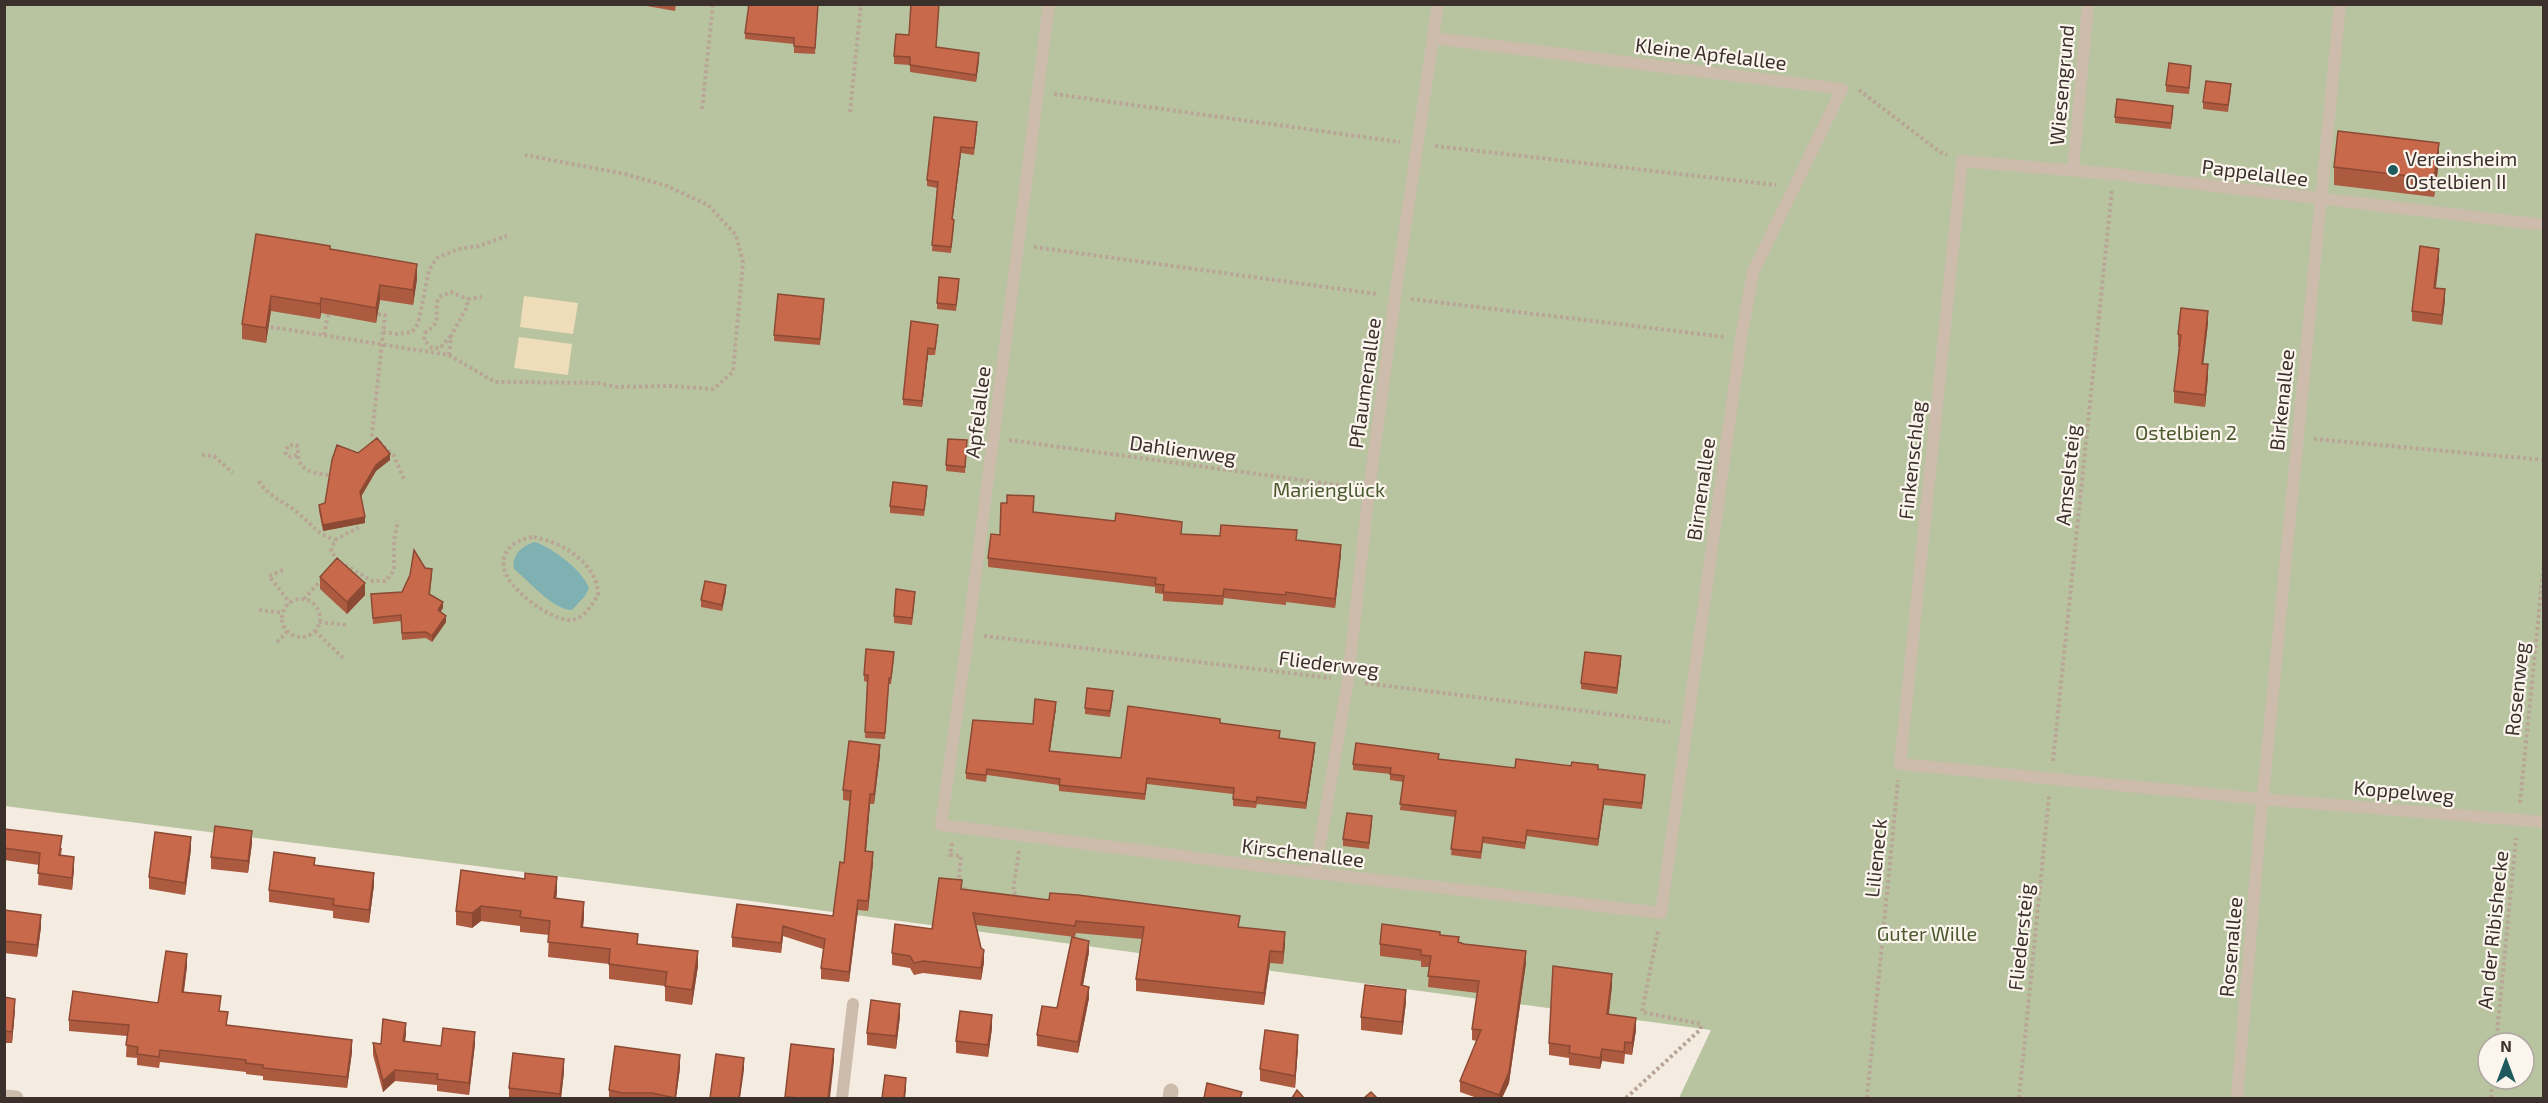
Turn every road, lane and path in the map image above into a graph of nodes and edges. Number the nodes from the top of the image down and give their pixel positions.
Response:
1 (713, 4) edge
2 (861, 4) edge
3 (1049, 4) edge
4 (1438, 4) edge
5 (2088, 4) edge
6 (2340, 4) edge
7 (1433, 38) junction
8 (1842, 89) junction
9 (702, 109) dead end
10 (850, 112) dead end
11 (525, 156) dead end
12 (1962, 161) junction
13 (2073, 170) junction
14 (2114, 174) junction
15 (2321, 200) junction
16 (2544, 225) edge
17 (507, 236) dead end
18 (482, 297) dead end
19 (468, 299) junction
20 (330, 304) edge
21 (378, 314) edge
22 (271, 327) edge
23 (383, 332) junction
24 (324, 335) junction
25 (451, 336) junction
26 (381, 344) junction
27 (449, 355) junction
28 (993, 437) junction
29 (2296, 438) junction
30 (202, 454) dead end
31 (297, 455) dead end
32 (2544, 460) edge
33 (233, 473) dead end
34 (339, 477) edge
35 (404, 478) dead end
36 (259, 481) dead end
37 (1369, 489) junction
38 (398, 521) dead end
39 (361, 526) edge
40 (335, 540) junction
41 (512, 544) joint
42 (338, 561) junction
43 (2544, 561) edge
44 (331, 568) edge
45 (283, 570) dead end
46 (324, 576) edge
47 (303, 599) junction
48 (290, 603) junction
49 (259, 610) dead end
50 (283, 613) junction
51 (319, 622) junction
52 (347, 625) dead end
53 (288, 631) junction
54 (315, 631) junction
55 (968, 634) junction
56 (278, 642) dead end
57 (343, 658) dead end
58 (1348, 680) junction
59 (1686, 724) junction
60 (1900, 764) junction
61 (2051, 779) junction
62 (2262, 799) junction
63 (2518, 820) junction
64 (2544, 822) edge
65 (941, 825) joint
66 (954, 827) junction
67 (1021, 835) junction
68 (1315, 873) junction
69 (963, 899) edge
70 (1023, 903) edge
71 (1661, 914) junction
72 (853, 1004) dead end
73 (2497, 1031) edge
74 (4, 1097) edge
75 (16, 1098) edge
76 (842, 1098) edge
77 (1626, 1098) edge
78 (1867, 1098) edge
79 (2019, 1098) edge
80 (2237, 1098) edge

1 - 9 path
2 - 10 path
3 - 28 lane, Apfelallee
4 - 7 lane, Pflaumenallee
5 - 13 lane, Wiesengrund
6 - 15 lane, Birkenallee
7 - 8 lane, Kleine Apfelallee
7 - 37 lane, Pflaumenallee
8 - 12 path
8 - 59 lane, Birnenallee
11 - 27 path
12 - 13 lane, Pappelallee
12 - 60 lane, Finkenschlag
13 - 14 lane, Pappelallee
14 - 15 lane, Pappelallee
14 - 61 path, Amselsteig
15 - 16 lane, Pappelallee
15 - 29 lane, Birkenallee
17 - 23 path
18 - 19 path
19 - 25 path
19 - 25 path
20 - 24 path
21 - 23 path
22 - 24 path
23 - 26 path
24 - 26 path
25 - 27 path
26 - 27 path
26 - 35 path
28 - 37 path, Dahlienweg
28 - 55 lane, Apfelallee
29 - 32 path
29 - 62 lane, Birkenallee
30 - 33 path
31 - 34 path
36 - 40 path
37 - 58 lane, Pflaumenallee
38 - 42 path
39 - 40 path
40 - 42 path
41 - 41 path
42 - 44 path
43 - 63 path, Rosenweg
45 - 48 path
46 - 47 path
47 - 48 path
47 - 51 path
48 - 50 path
49 - 50 path
50 - 53 path
51 - 52 path
51 - 54 path
53 - 54 path
53 - 56 path
54 - 57 path
55 - 58 path, Fliederweg
55 - 65 lane, Apfelallee
58 - 59 path, Fliederweg
58 - 68 lane, Pflaumenallee
59 - 71 lane, Birnenallee
60 - 61 lane, Koppelweg
60 - 78 path, Lilieneck
61 - 62 lane, Koppelweg
61 - 79 path, Fliedersteig
62 - 63 lane, Koppelweg
62 - 80 lane, Rosenallee
63 - 64 lane, Koppelweg
63 - 73 path, An der Ribishecke
65 - 66 lane, Kirschenallee
66 - 67 lane, Kirschenallee
66 - 69 path
67 - 68 lane, Kirschenallee
67 - 70 path
68 - 71 lane, Kirschenallee
71 - 77 path
72 - 76 lane
74 - 75 street

